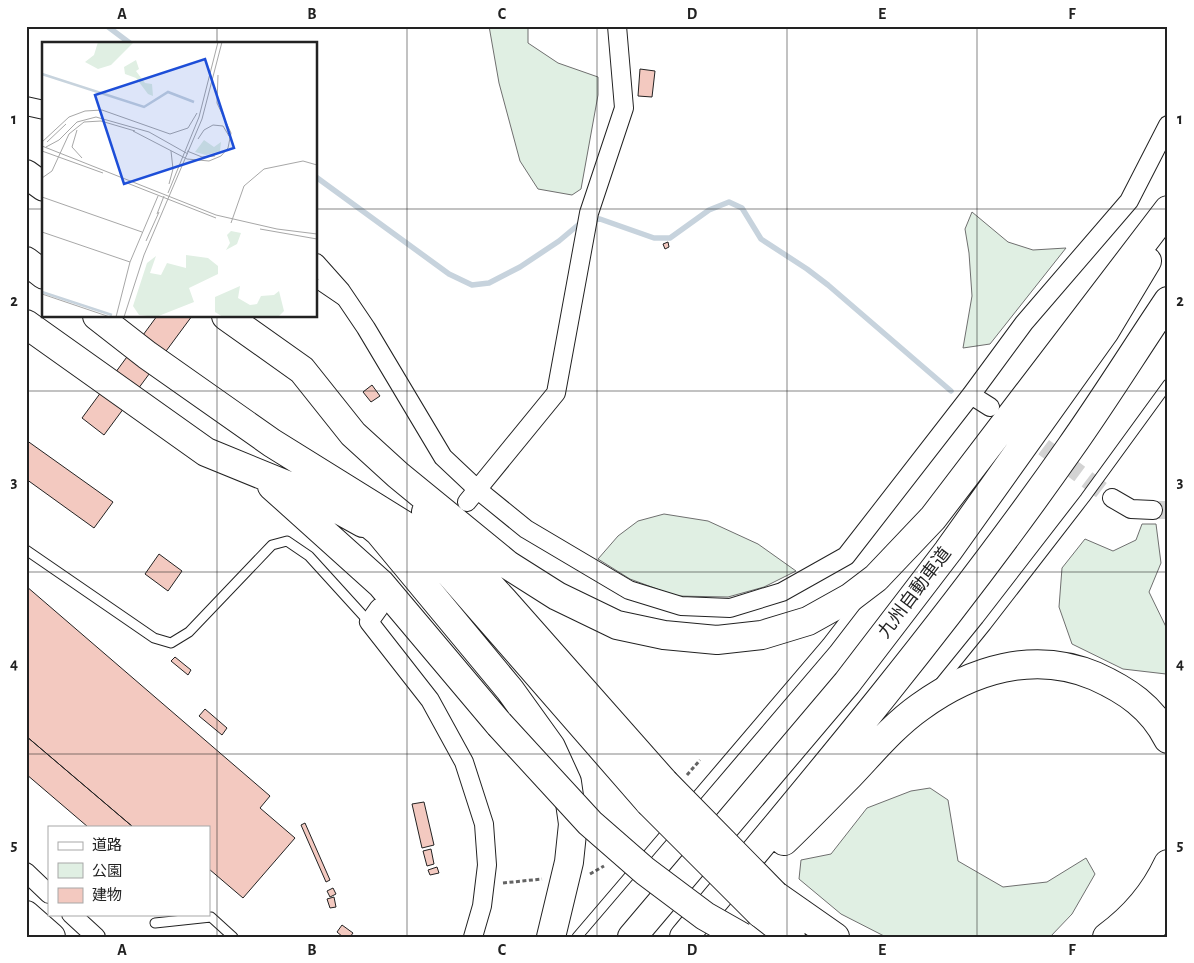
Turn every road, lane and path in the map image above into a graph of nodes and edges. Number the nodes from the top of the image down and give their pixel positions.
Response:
1 (617, 26) edge
2 (26, 106) edge
3 (42, 110) edge
4 (1168, 125) edge
5 (26, 174) edge
6 (42, 186) edge
7 (26, 188) edge
8 (42, 192) edge
9 (1168, 210) edge
10 (1168, 227) edge
11 (26, 261) edge
12 (318, 265) edge
13 (42, 273) edge
14 (318, 284) edge
15 (1168, 301) edge
16 (352, 308) junction
17 (100, 318) edge
18 (229, 318) edge
19 (26, 324) edge
20 (1168, 384) edge
21 (971, 396) junction
22 (990, 407) dead end
23 (272, 443) junction
24 (260, 475) junction
25 (398, 475) junction
26 (473, 496) junction
27 (1112, 498) tunnel mouth
28 (1153, 510) tunnel mouth
29 (379, 532) junction
30 (26, 550) edge
31 (876, 578) junction
32 (374, 615) joint
33 (919, 708) junction
34 (1168, 739) edge
35 (656, 792) junction
36 (682, 814) dead end
37 (675, 822) dead end
38 (1168, 864) edge
39 (26, 872) edge
40 (48, 893) edge
41 (767, 904) junction
42 (1168, 909) edge
43 (26, 915) edge
44 (73, 916) edge
45 (155, 923) dead end
46 (51, 937) edge
47 (96, 937) edge
48 (233, 937) edge
49 (473, 937) edge
50 (550, 937) edge
51 (577, 937) edge
52 (632, 937) edge
53 (684, 937) edge
54 (689, 937) edge
55 (742, 937) edge
56 (791, 937) edge
57 (835, 937) edge
58 (1107, 937) edge
59 (1144, 937) edge

1 - 26 street
2 - 3 street
4 - 21 street
5 - 6 highway
7 - 8 highway
9 - 31 highway
10 - 52 highway, 九州自動車道
11 - 13 highway
12 - 16 street
14 - 16 lane
15 - 53 highway, 九州自動車道
16 - 26 street
17 - 23 highway
18 - 25 highway
19 - 24 highway
20 - 33 lane
21 - 22 street
21 - 26 street
23 - 29 highway
23 - 35 highway
24 - 29 highway
24 - 55 highway, bridge
25 - 31 highway
25 - 35 highway
27 - 28 street
29 - 50 highway
30 - 32 lane
31 - 36 lane
32 - 49 street
33 - 34 highway
33 - 54 highway
35 - 41 highway, bridge
37 - 51 lane
38 - 58 highway
39 - 40 street
41 - 56 highway
41 - 57 highway
42 - 59 highway
43 - 46 highway
44 - 47 street
45 - 48 lane

